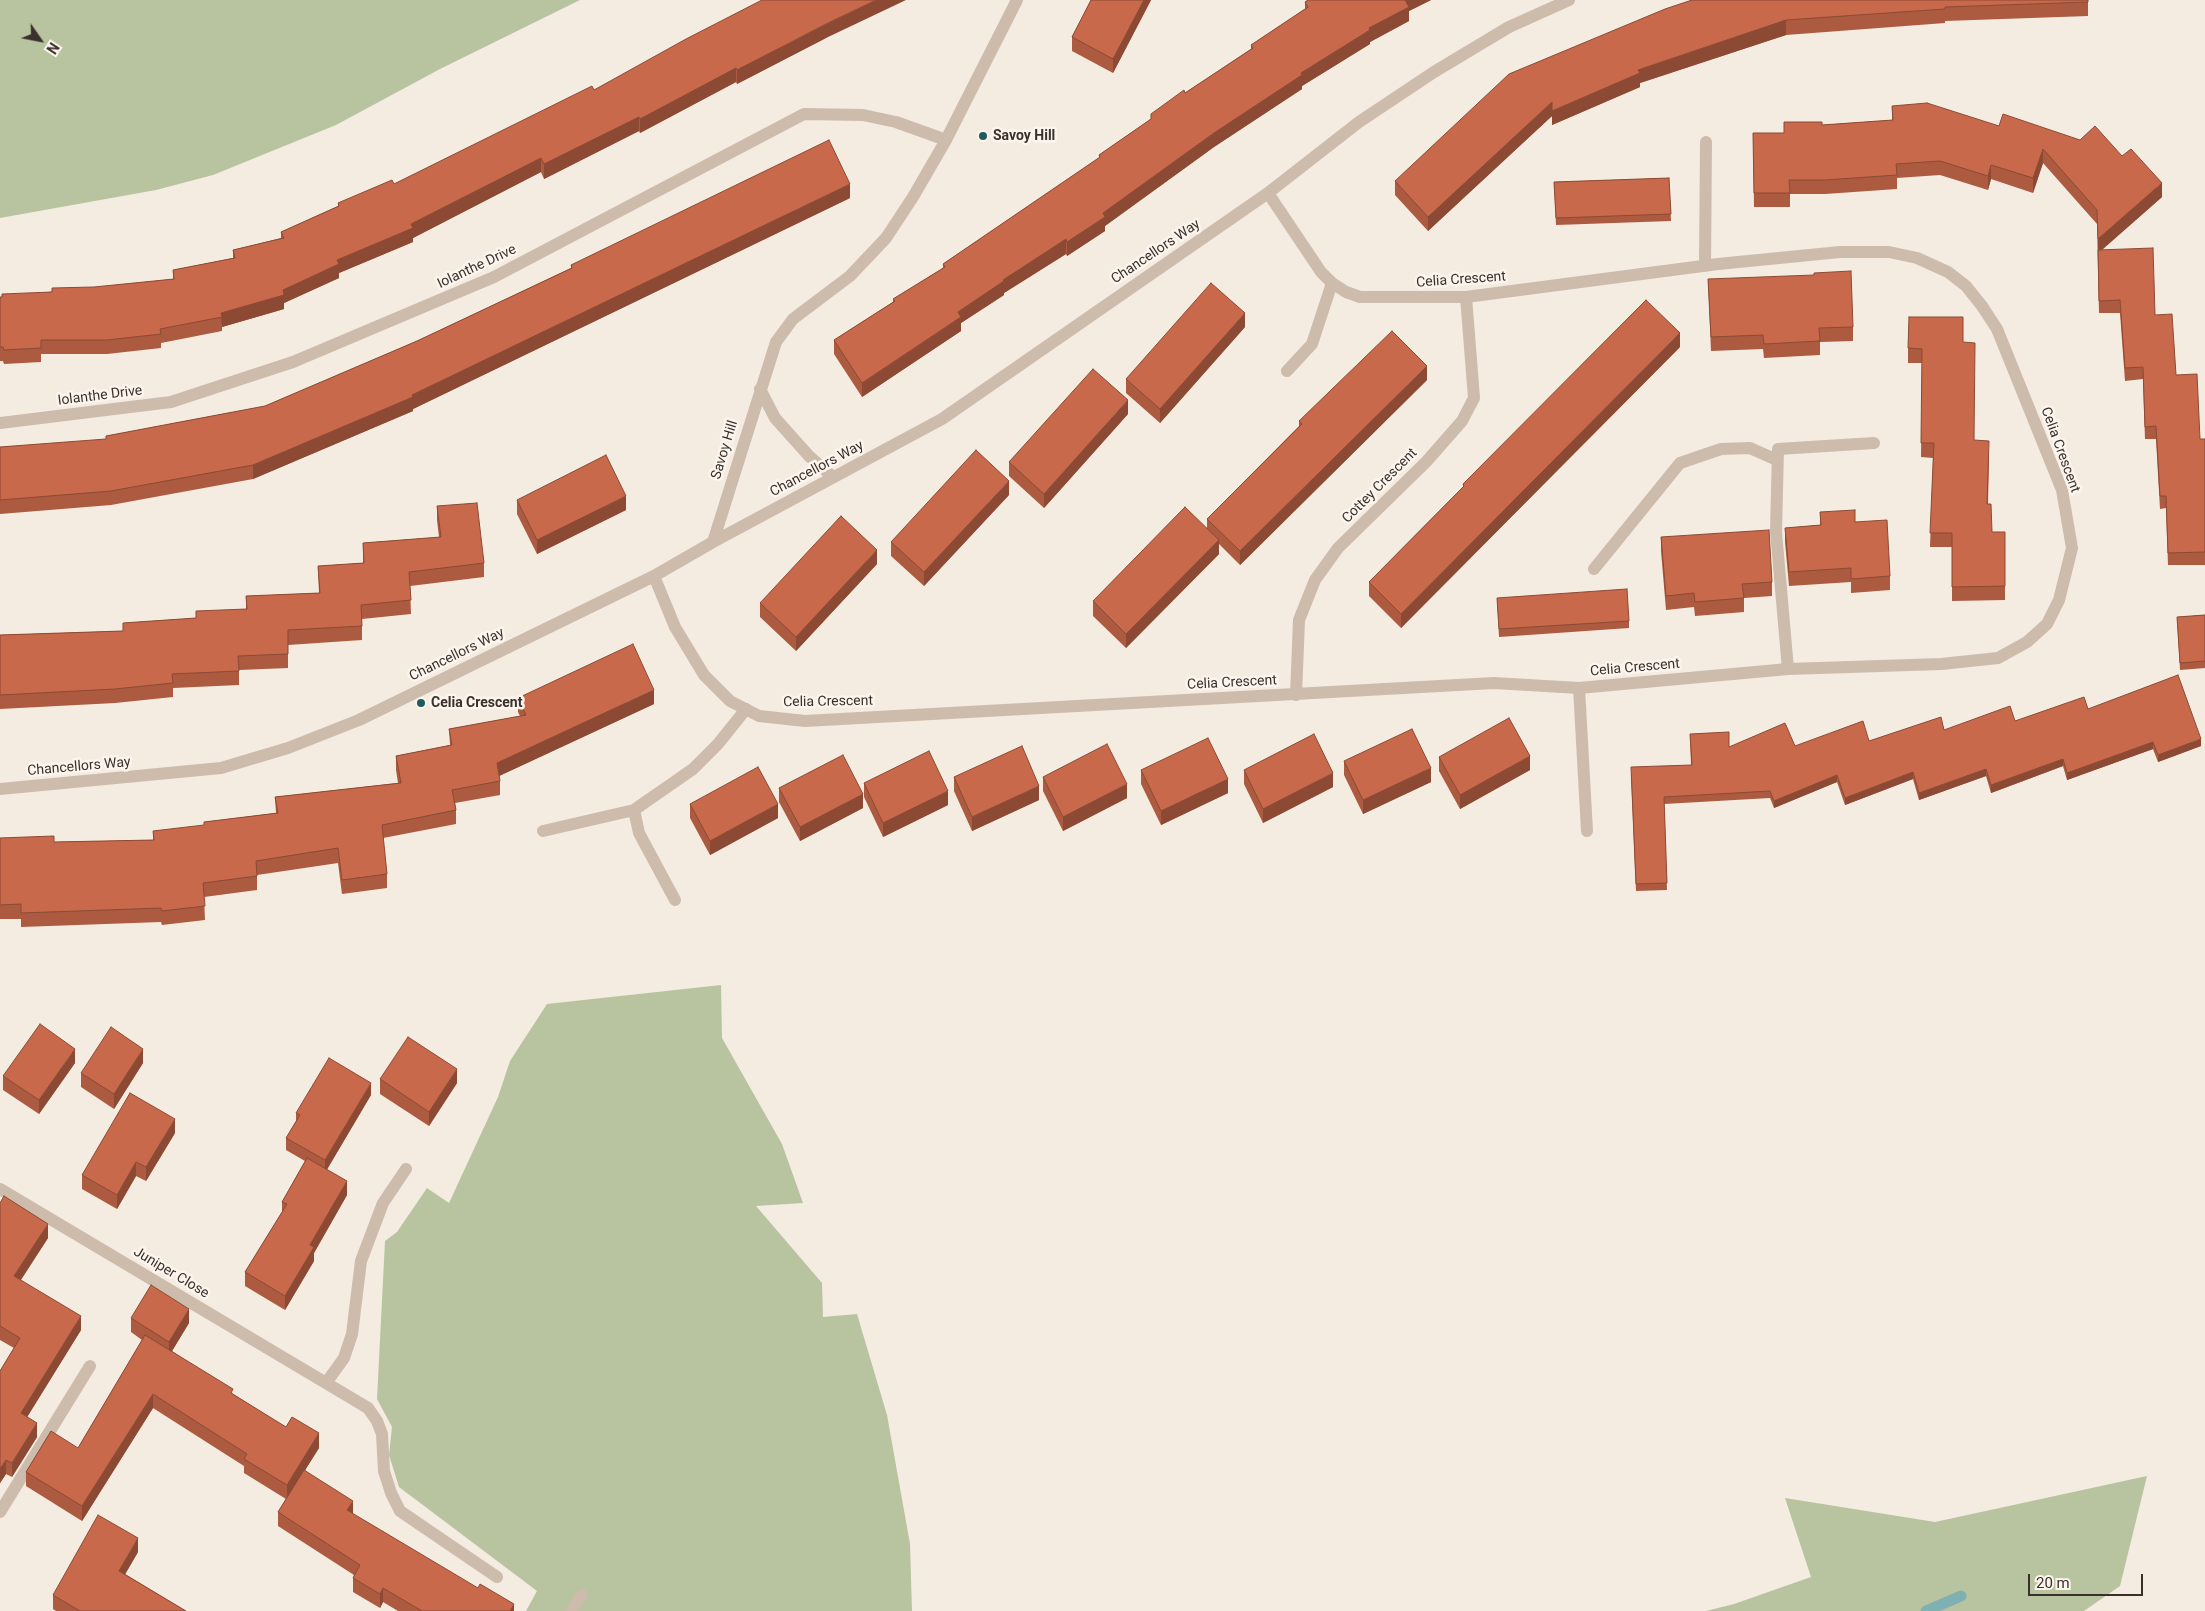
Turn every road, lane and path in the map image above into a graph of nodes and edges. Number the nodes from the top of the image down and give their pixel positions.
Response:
1 (1017, 0) edge
2 (1569, 0) edge
3 (946, 140) junction
4 (1706, 142) dead end
5 (1268, 193) junction
6 (1704, 266) junction
7 (1332, 283) junction
8 (1466, 297) junction
9 (1286, 371) dead end
10 (760, 389) junction
11 (0, 423) edge
12 (1874, 443) dead end
13 (1777, 460) junction
14 (833, 477) junction
15 (713, 542) junction
16 (1594, 569) dead end
17 (654, 576) junction
18 (1788, 669) junction
19 (1579, 688) junction
20 (1296, 695) junction
21 (746, 709) junction
22 (0, 789) edge
23 (634, 810) junction
24 (543, 831) dead end
25 (1588, 831) dead end
26 (675, 900) dead end
27 (406, 1169) dead end
28 (0, 1190) edge
29 (90, 1366) dead end
30 (326, 1383) junction
31 (0, 1512) edge
32 (497, 1577) dead end
33 (582, 1595) dead end
34 (571, 1611) edge

1 - 3 street, Savoy Hill
2 - 5 street, Chancellors Way
3 - 10 street, Savoy Hill
3 - 11 street, Iolanthe Drive
4 - 6 street
5 - 7 street, Celia Crescent
5 - 14 street, Chancellors Way
6 - 8 street, Celia Crescent
6 - 18 street, Celia Crescent
7 - 8 street, Celia Crescent
7 - 9 street
8 - 20 street, Cottey Crescent
10 - 14 street
10 - 15 street, Savoy Hill
12 - 13 street
13 - 16 street
13 - 18 street
14 - 15 street, Chancellors Way
15 - 17 street, Chancellors Way
17 - 21 street, Celia Crescent
17 - 22 street, Chancellors Way
18 - 19 street, Celia Crescent
19 - 20 street, Celia Crescent
19 - 25 street
20 - 21 street, Celia Crescent
21 - 23 street
23 - 24 street
23 - 26 street
27 - 30 street
28 - 30 street, Juniper Close
29 - 31 street
30 - 32 street, Juniper Close
33 - 34 street

